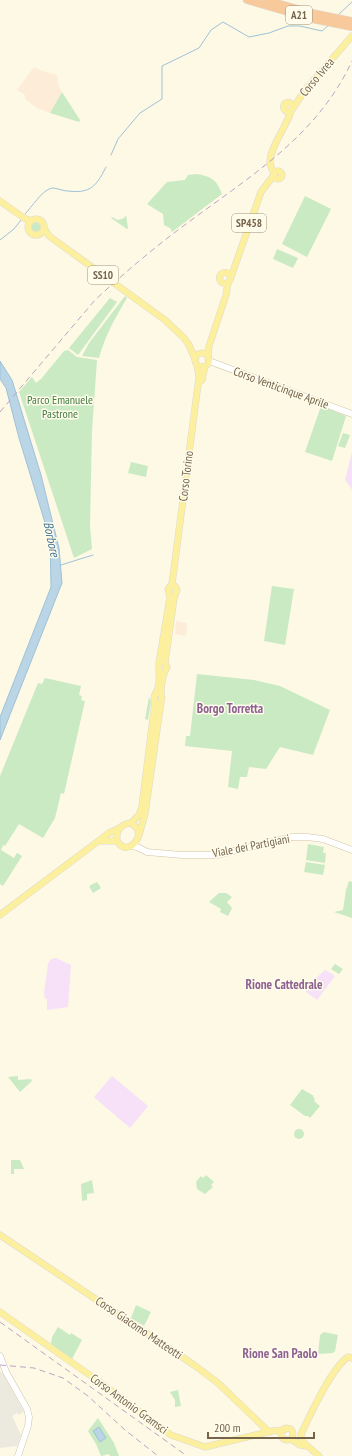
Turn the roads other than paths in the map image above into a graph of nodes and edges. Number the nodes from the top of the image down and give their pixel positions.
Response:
1 (247, 0) edge
2 (266, 0) edge
3 (352, 21) edge
4 (352, 27) edge
5 (352, 36) edge
6 (0, 201) edge
7 (30, 223) junction
8 (42, 231) junction
9 (236, 266) junction
10 (226, 273) junction
11 (227, 281) junction
12 (190, 346) junction
13 (195, 358) junction
14 (205, 358) junction
15 (197, 365) junction
16 (352, 414) edge
17 (173, 586) junction
18 (158, 702) junction
19 (131, 823) junction
20 (120, 828) junction
21 (138, 837) junction
22 (98, 841) junction
23 (117, 841) junction
24 (131, 846) junction
25 (352, 850) edge
26 (147, 852) junction
27 (0, 915) edge
28 (0, 1235) edge
29 (0, 1312) edge
30 (0, 1356) edge
31 (352, 1358) edge
32 (305, 1427) junction
33 (292, 1431) junction
34 (271, 1432) junction
35 (282, 1432) junction
36 (291, 1439) junction
37 (306, 1446) junction
38 (18, 1456) edge
39 (319, 1456) edge

1 - 4 highway, A21
2 - 3 highway, A21
5 - 9 main road, Corso Ivrea / SP458
6 - 7 main road, SS10
7 - 8 main road, SS10
7 - 8 main road, SS10
8 - 12 main road, SS10
9 - 10 main road
9 - 11 main road, Corso Ivrea / SP458
10 - 11 main road
10 - 11 main road
11 - 14 main road
12 - 13 main road
12 - 14 main road
13 - 14 main road
13 - 15 main road, Corso Torino
14 - 15 main road
14 - 16 street, Corso Venticinque Aprile
14 - 17 main road, Corso Torino
15 - 17 main road, Corso Torino
17 - 18 main road, Corso Torino
18 - 19 main road, Corso Torino
18 - 21 main road, Corso Torino
19 - 20 main road
19 - 21 main road
20 - 22 main road
20 - 23 main road
21 - 24 main road
21 - 26 street
22 - 23 main road
22 - 27 main road
23 - 24 main road
24 - 26 street, Viale dei Partigiani
25 - 26 street, Viale dei Partigiani
28 - 34 main road, Corso Giacomo Matteotti
29 - 34 main road, Corso Antonio Gramsci
30 - 38 street
31 - 32 main road
32 - 33 main road
32 - 37 main road
33 - 35 main road
33 - 36 main road
34 - 35 main road, Corso Antonio Gramsci
35 - 36 main road
36 - 37 main road
37 - 39 main road

